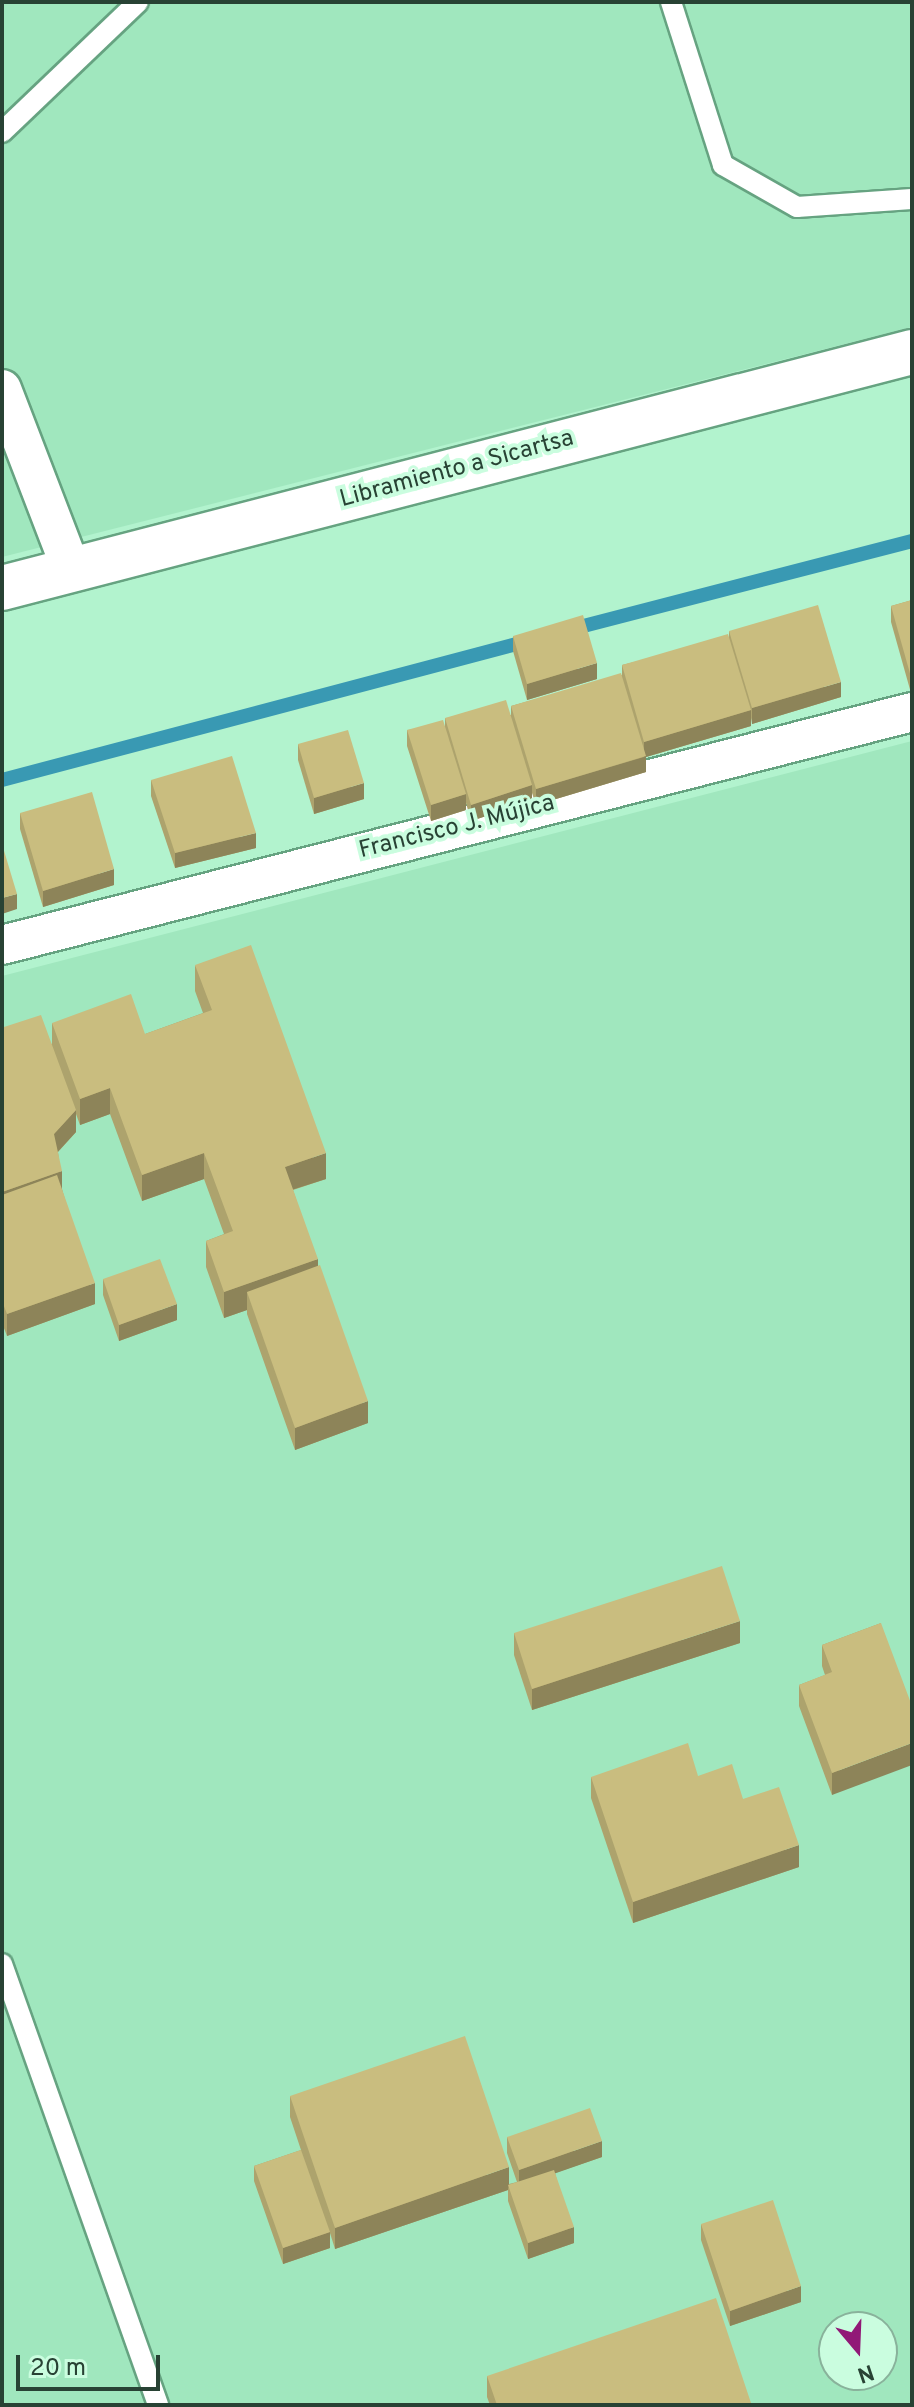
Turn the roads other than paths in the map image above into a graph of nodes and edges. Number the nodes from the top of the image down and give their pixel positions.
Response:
1 (138, 2) edge
2 (671, 2) edge
3 (2, 132) edge
4 (912, 199) edge
5 (912, 352) edge
6 (2, 389) edge
7 (71, 569) junction
8 (2, 588) edge
9 (912, 712) edge
10 (2, 945) edge
11 (2, 1964) edge
12 (158, 2405) edge

1 - 3 lane
2 - 4 lane
5 - 7 main road, Libramiento a Sicartsa
6 - 7 street
7 - 8 main road, Libramiento a Sicartsa
9 - 10 street, Francisco J. Mújica
11 - 12 lane

